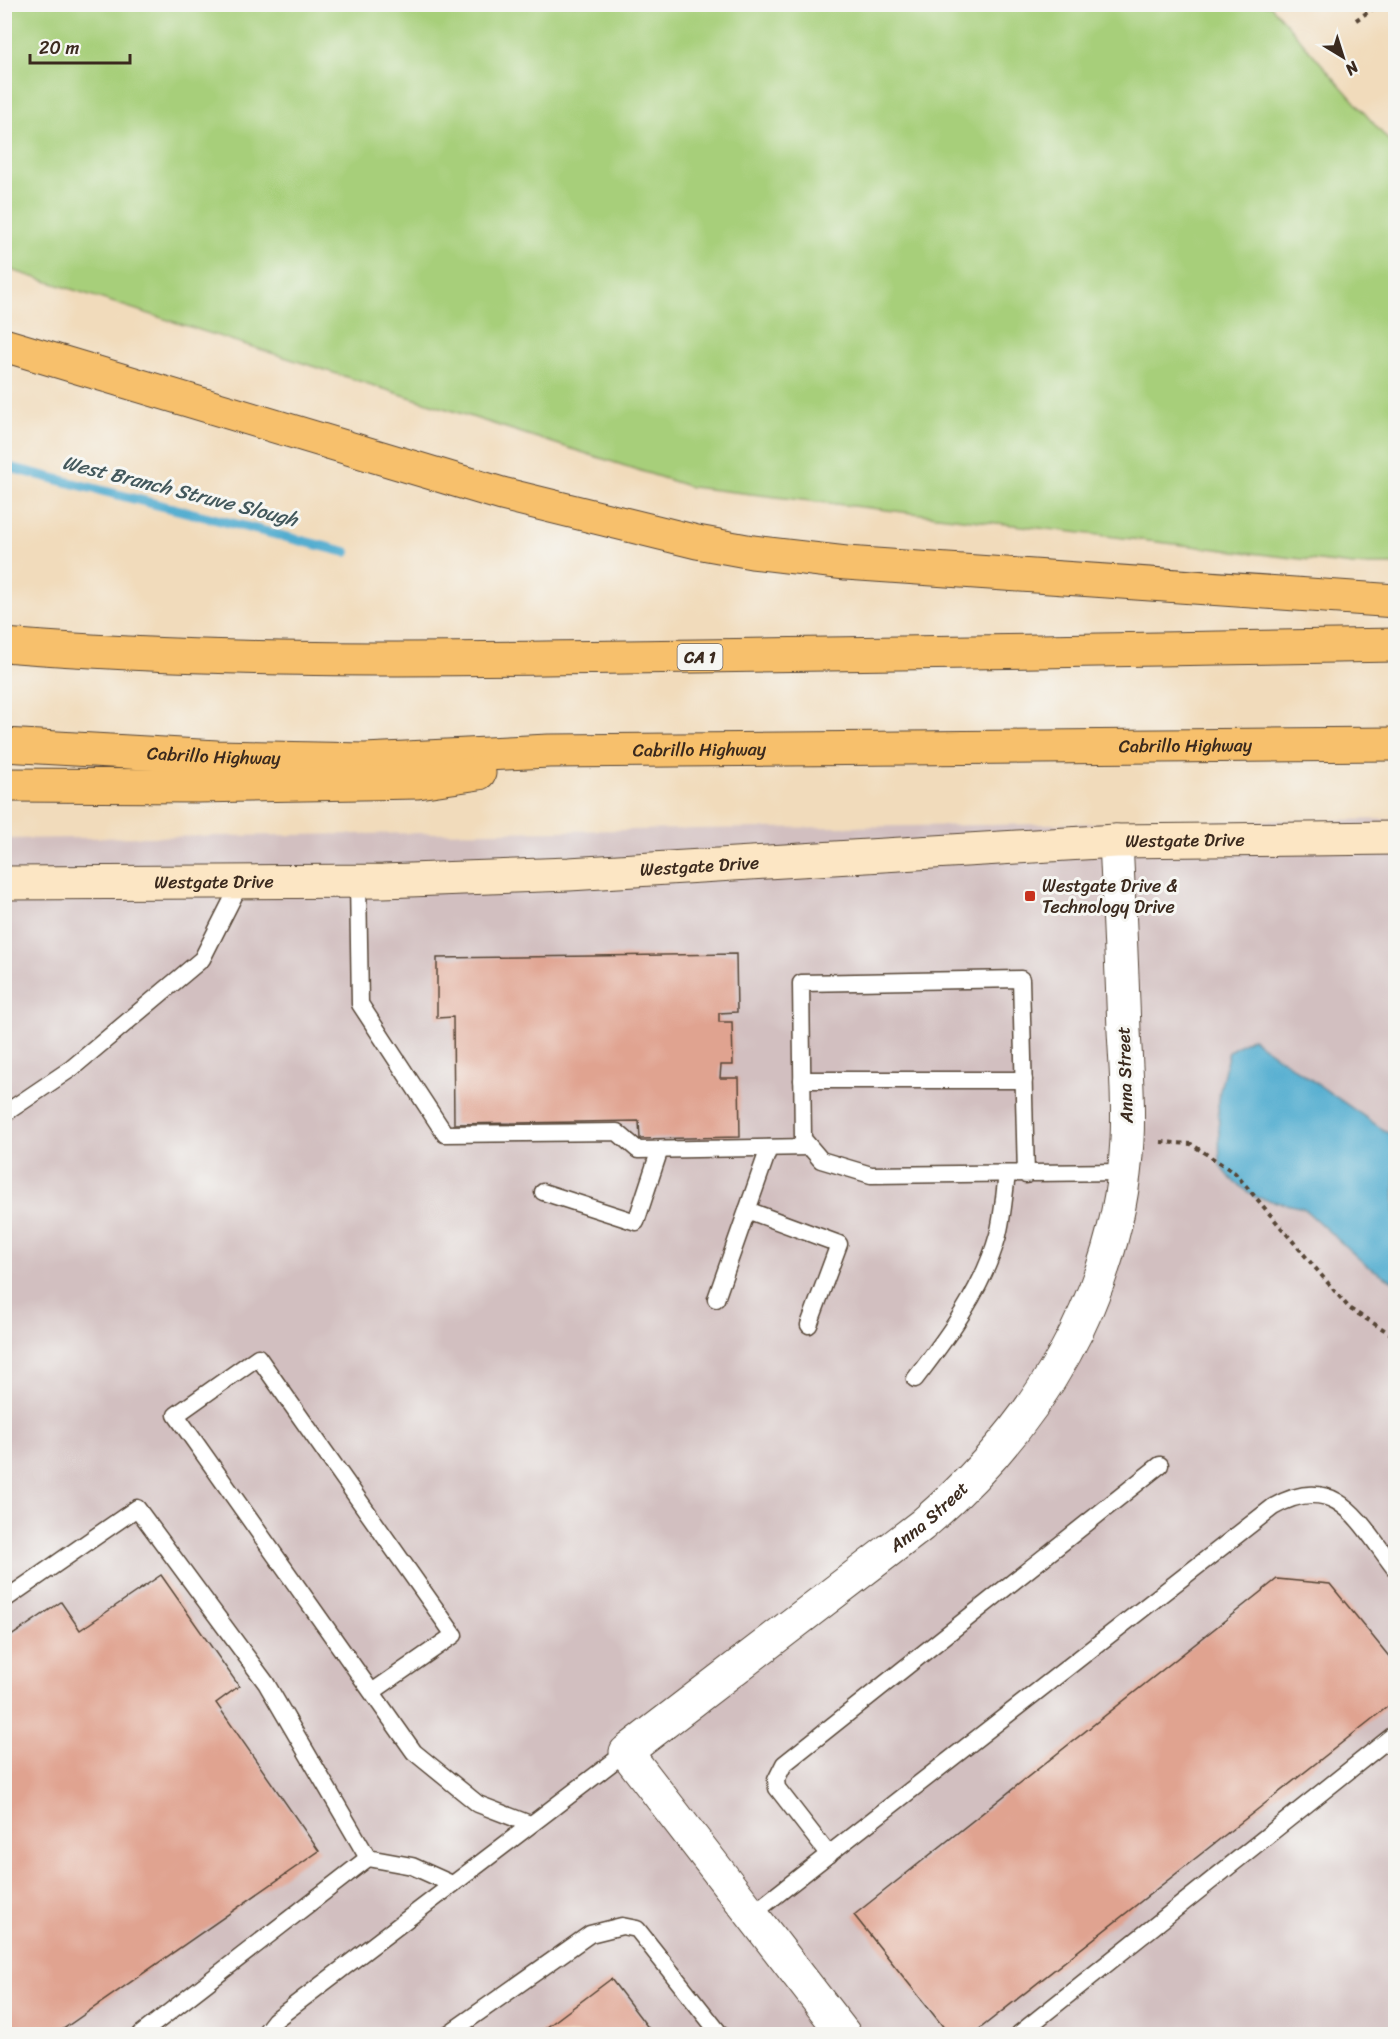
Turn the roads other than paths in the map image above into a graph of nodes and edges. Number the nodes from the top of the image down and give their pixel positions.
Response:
1 (4, 345) edge
2 (1395, 601) edge
3 (4, 645) edge
4 (1395, 645) edge
5 (1395, 744) edge
6 (4, 745) edge
7 (549, 751) junction
8 (4, 785) edge
9 (1395, 838) edge
10 (1116, 841) junction
11 (358, 881) junction
12 (241, 882) junction
13 (4, 883) edge
14 (802, 1080) junction
15 (1024, 1080) junction
16 (4, 1114) edge
17 (809, 1147) junction
18 (769, 1148) junction
19 (660, 1149) junction
20 (1124, 1172) junction
21 (1007, 1175) junction
22 (1026, 1175) junction
23 (543, 1192) dead end
24 (747, 1210) junction
25 (716, 1299) dead end
26 (809, 1325) dead end
27 (915, 1379) dead end
28 (1160, 1465) dead end
29 (1395, 1570) edge
30 (4, 1600) edge
31 (372, 1692) junction
32 (1395, 1733) edge
33 (627, 1752) junction
34 (530, 1824) junction
35 (829, 1855) junction
36 (368, 1858) junction
37 (452, 1884) junction
38 (752, 1915) junction
39 (141, 2034) edge
40 (264, 2034) edge
41 (448, 2034) edge
42 (720, 2034) edge
43 (844, 2034) edge
44 (1019, 2034) edge

1 - 2 highway
3 - 4 highway, CA 1
5 - 7 highway, Cabrillo Highway
6 - 7 highway, Cabrillo Highway
7 - 8 highway
9 - 10 street, Westgate Drive
10 - 11 street, Westgate Drive
10 - 20 street, Anna Street
11 - 12 street, Westgate Drive
11 - 19 lane
12 - 13 street, Westgate Drive
12 - 16 lane
14 - 15 lane
14 - 15 lane
14 - 17 lane
15 - 22 lane
17 - 18 lane
17 - 21 lane
18 - 19 lane
18 - 24 lane
19 - 23 lane
20 - 22 lane
20 - 33 street, Anna Street
21 - 22 lane
21 - 27 lane
24 - 25 lane
24 - 26 lane
28 - 35 lane
29 - 35 lane
30 - 36 lane
31 - 31 lane
31 - 34 lane
32 - 44 lane
33 - 34 lane
33 - 38 street
34 - 37 lane
35 - 38 lane
36 - 37 lane
36 - 39 lane
37 - 40 lane
38 - 43 street
41 - 42 lane

